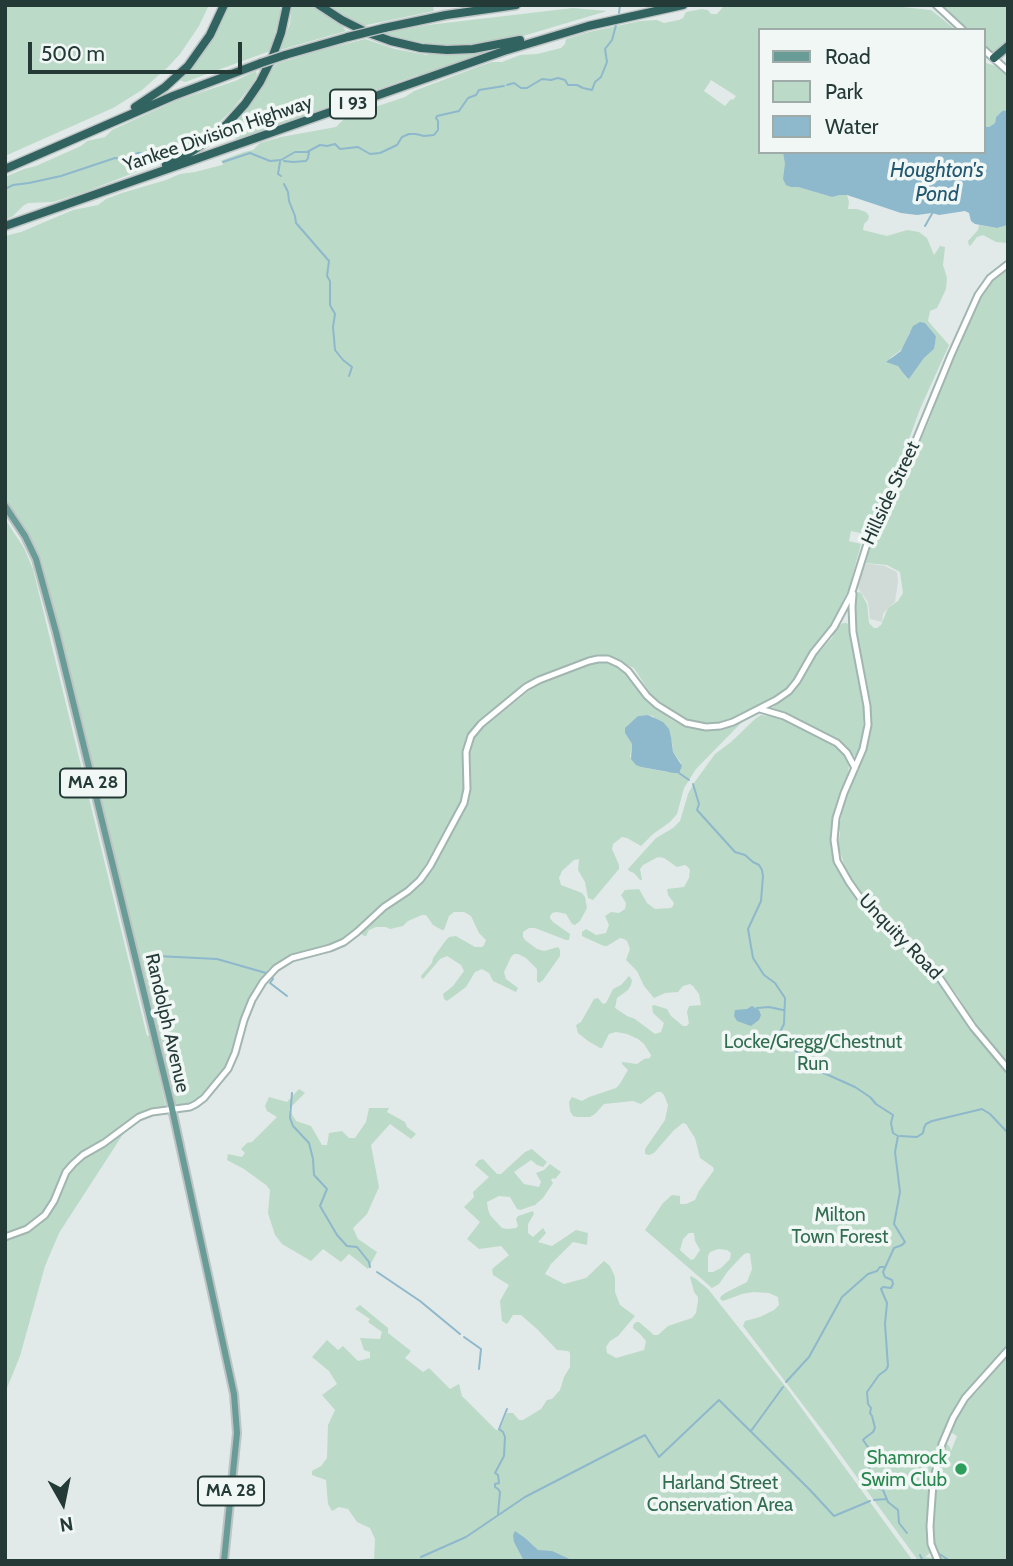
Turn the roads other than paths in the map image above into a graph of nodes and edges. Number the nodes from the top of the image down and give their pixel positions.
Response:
1 (224, 5) edge
2 (287, 5) edge
3 (319, 5) edge
4 (493, 5) edge
5 (516, 5) edge
6 (683, 5) edge
7 (936, 5) edge
8 (505, 6) edge
9 (588, 26) junction
10 (961, 28) edge
11 (1008, 46) edge
12 (985, 51) edge
13 (994, 58) junction
14 (1008, 71) edge
15 (92, 131) junction
16 (5, 169) edge
17 (119, 186) junction
18 (5, 228) edge
19 (1008, 264) edge
20 (5, 506) edge
21 (854, 587) junction
22 (759, 709) junction
23 (855, 768) junction
24 (1008, 1069) edge
25 (172, 1110) junction
26 (5, 1237) edge
27 (1008, 1350) edge
28 (224, 1561) edge
29 (938, 1561) edge

1 - 15 highway
2 - 17 highway
3 - 9 highway
4 - 8 highway
5 - 8 highway
6 - 9 highway, Yankee Division Highway / I 93
7 - 10 main road
8 - 15 highway, bridge
9 - 17 highway, Yankee Division Highway / I 93
11 - 13 highway
12 - 13 main road
13 - 14 main road
15 - 16 highway
17 - 18 highway, Yankee Division Highway / I 93
19 - 21 main road, Hillside Street
20 - 25 main road, Randolph Avenue / MA 28
21 - 22 main road, Hillside Street
21 - 23 main road, Unquity Road
22 - 23 main road
22 - 25 main road, Hillside Street
23 - 24 main road, Unquity Road
25 - 26 main road, Hillside Street
25 - 28 main road, Randolph Avenue / MA 28
27 - 29 main road

